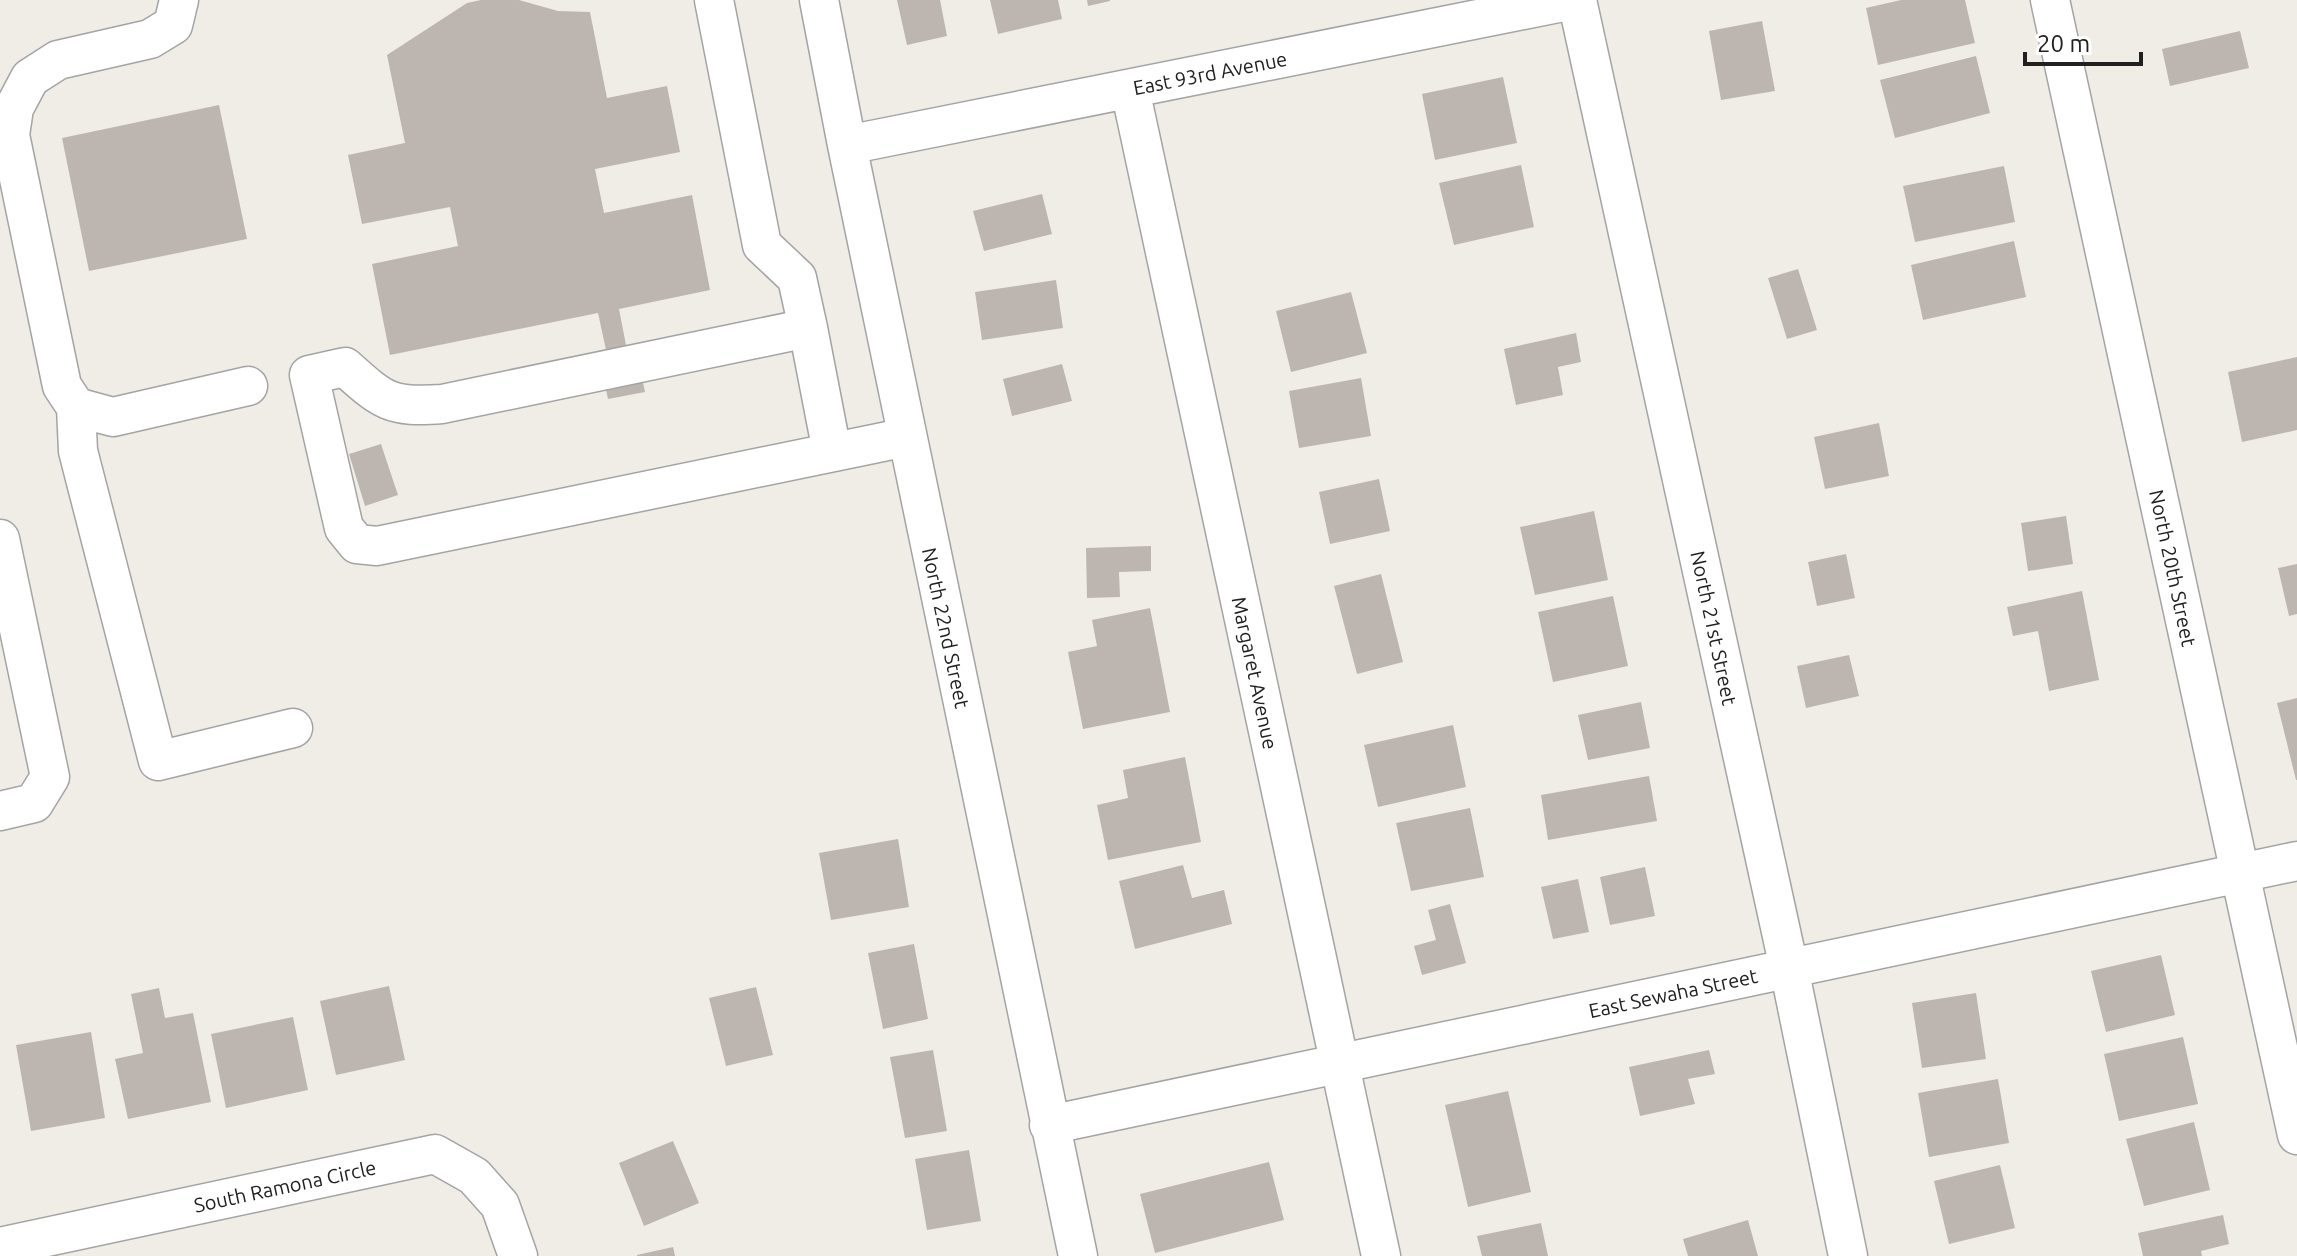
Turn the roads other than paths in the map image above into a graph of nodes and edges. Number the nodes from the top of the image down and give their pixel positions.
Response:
1 (179, 0) edge
2 (714, 0) edge
3 (819, 0) edge
4 (1575, 0) edge
5 (2050, 0) edge
6 (1130, 89) junction
7 (7, 102) edge
8 (847, 145) junction
9 (808, 328) junction
10 (248, 386) dead end
11 (76, 407) junction
12 (907, 437) junction
13 (832, 452) junction
14 (0, 539) edge
15 (293, 728) dead end
16 (0, 811) edge
17 (2297, 861) edge
18 (2240, 874) junction
19 (1789, 968) junction
20 (1338, 1065) junction
21 (1049, 1125) junction
22 (2297, 1135) edge
23 (0, 1247) edge
24 (518, 1256) edge
25 (1078, 1256) edge
26 (1381, 1256) edge
27 (1848, 1256) edge

1 - 7 street
2 - 9 street
3 - 8 street, North 22nd Street
4 - 6 street, East 93rd Avenue
4 - 19 street, North 21st Street
5 - 18 street, North 20th Street
6 - 8 street, East 93rd Avenue
6 - 20 street, Margaret Avenue
7 - 11 street
8 - 12 street, North 22nd Street
9 - 13 street
9 - 13 street
10 - 11 street
11 - 15 street
12 - 13 street
12 - 21 street, North 22nd Street
14 - 16 street
17 - 18 street, East Sewaha Street
18 - 19 street, East Sewaha Street
18 - 22 street, North 20th Street
19 - 20 street, East Sewaha Street
19 - 27 street, North 21st Street
20 - 21 street, East Sewaha Street
20 - 26 street, Margaret Avenue
21 - 25 street, North 22nd Street
23 - 24 street, South Ramona Circle

